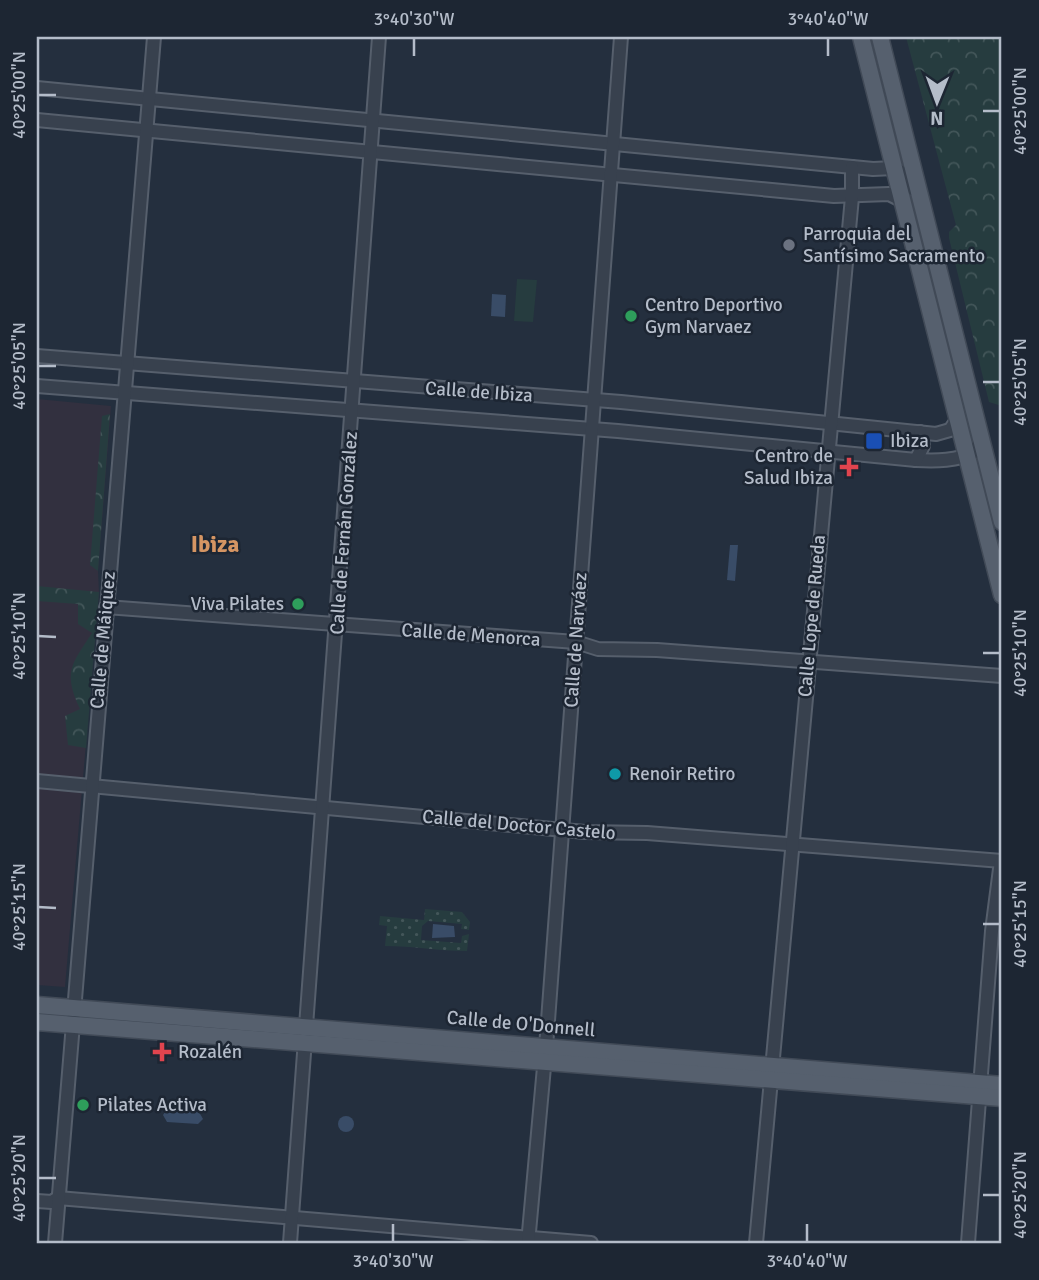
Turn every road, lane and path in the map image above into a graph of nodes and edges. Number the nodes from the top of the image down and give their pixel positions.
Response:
1 (154, 37) edge
2 (379, 37) edge
3 (621, 37) edge
4 (861, 37) edge
5 (880, 37) edge
6 (37, 88) edge
7 (149, 99) junction
8 (37, 120) edge
9 (373, 120) junction
10 (147, 131) junction
11 (614, 143) junction
12 (370, 151) junction
13 (852, 167) junction
14 (894, 168) junction
15 (611, 175) junction
16 (852, 197) junction
17 (903, 201) junction
18 (933, 245) junction
19 (37, 356) edge
20 (127, 363) junction
21 (354, 383) junction
22 (37, 386) edge
23 (124, 395) junction
24 (594, 401) junction
25 (352, 411) junction
26 (957, 421) junction
27 (829, 424) junction
28 (592, 429) junction
29 (920, 432) junction
30 (981, 439) junction
31 (826, 452) junction
32 (966, 456) junction
33 (916, 460) junction
34 (1002, 522) edge
35 (1002, 595) edge
36 (106, 607) junction
37 (338, 626) junction
38 (576, 642) junction
39 (808, 661) junction
40 (1002, 676) edge
41 (37, 781) edge
42 (92, 787) junction
43 (321, 807) junction
44 (562, 830) junction
45 (792, 846) junction
46 (1002, 861) edge
47 (37, 1005) edge
48 (75, 1007) junction
49 (37, 1022) edge
50 (73, 1025) junction
51 (305, 1035) junction
52 (544, 1054) junction
53 (772, 1073) junction
54 (1002, 1085) edge
55 (980, 1090) junction
56 (1002, 1098) edge
57 (58, 1198) junction
58 (37, 1200) edge
59 (292, 1219) junction
60 (528, 1241) edge
61 (55, 1243) edge
62 (290, 1243) edge
63 (591, 1243) edge
64 (756, 1243) edge
65 (968, 1243) edge

1 - 7 street, Calle de Máiquez
2 - 9 street, Calle de Fernán González
3 - 11 street, Calle de Narváez
4 - 14 main road
5 - 18 main road
6 - 7 street
7 - 9 street
7 - 10 street, Calle de Máiquez
8 - 10 street
9 - 11 street
9 - 12 street, Calle de Fernán González
10 - 12 street
10 - 20 street, Calle de Máiquez
11 - 13 street
11 - 15 street, Calle de Narváez
12 - 15 street
12 - 21 street, Calle de Fernán González
13 - 14 street
13 - 16 street, Calle Lope de Rueda
14 - 17 main road
14 - 18 street
15 - 16 street
15 - 24 street, Calle de Narváez
16 - 17 street
16 - 27 street, Calle Lope de Rueda
17 - 26 main road
18 - 30 main road
19 - 20 street, Calle de Ibiza
20 - 21 street, Calle de Ibiza
20 - 23 street, Calle de Máiquez
21 - 24 street, Calle de Ibiza
21 - 25 street, Calle de Fernán González
22 - 23 street, Calle de Ibiza
23 - 25 street, Calle de Ibiza
23 - 36 street, Calle de Máiquez
24 - 27 street, Calle de Ibiza
24 - 28 street, Calle de Narváez
25 - 28 street, Calle de Ibiza
25 - 37 street, Calle de Fernán González
26 - 29 street, Calle de Ibiza
26 - 32 main road
27 - 29 street, Calle de Ibiza
27 - 31 street, Calle Lope de Rueda
28 - 31 street, Calle de Ibiza
28 - 38 street, Calle de Narváez
29 - 33 street
30 - 32 street
30 - 34 main road
31 - 33 street, Calle de Ibiza
31 - 39 street, Calle Lope de Rueda
32 - 33 street, Calle de Ibiza
32 - 35 main road
36 - 37 street, Calle de Menorca
36 - 42 street, Calle de Máiquez
37 - 38 street, Calle de Menorca
37 - 43 street, Calle de Fernán González
38 - 39 street, Calle de Menorca
38 - 44 street, Calle de Narváez
39 - 40 street, Calle de Menorca
39 - 45 street, Calle Lope de Rueda
41 - 42 street, Calle del Doctor Castelo
42 - 43 street, Calle del Doctor Castelo
42 - 48 street, Calle de Máiquez
43 - 44 street, Calle del Doctor Castelo
43 - 51 street, Calle de Fernán González
44 - 45 street, Calle del Doctor Castelo
44 - 52 street, Calle de Narváez
45 - 46 street, Calle del Doctor Castelo
45 - 53 street, Calle Lope de Rueda
46 - 55 street
47 - 48 main road, Calle de O'Donnell
48 - 50 street, Calle de Máiquez
48 - 51 main road, Calle de O'Donnell
49 - 50 main road, Calle de O'Donnell
50 - 51 main road, Calle de O'Donnell
50 - 57 street, Calle de Máiquez
51 - 52 main road, Calle de O'Donnell
51 - 59 street, Calle de Fernán González
52 - 53 main road, Calle de O'Donnell
52 - 60 street, Calle de Narváez
53 - 55 main road, Calle de O'Donnell
53 - 64 street, Calle Lope de Rueda
54 - 55 main road, Calle de O'Donnell
55 - 56 main road, Calle de O'Donnell
55 - 65 street
57 - 58 street
57 - 59 street
57 - 61 street, Calle de Máiquez
59 - 60 street
59 - 62 street, Calle de Fernán González
60 - 63 street

